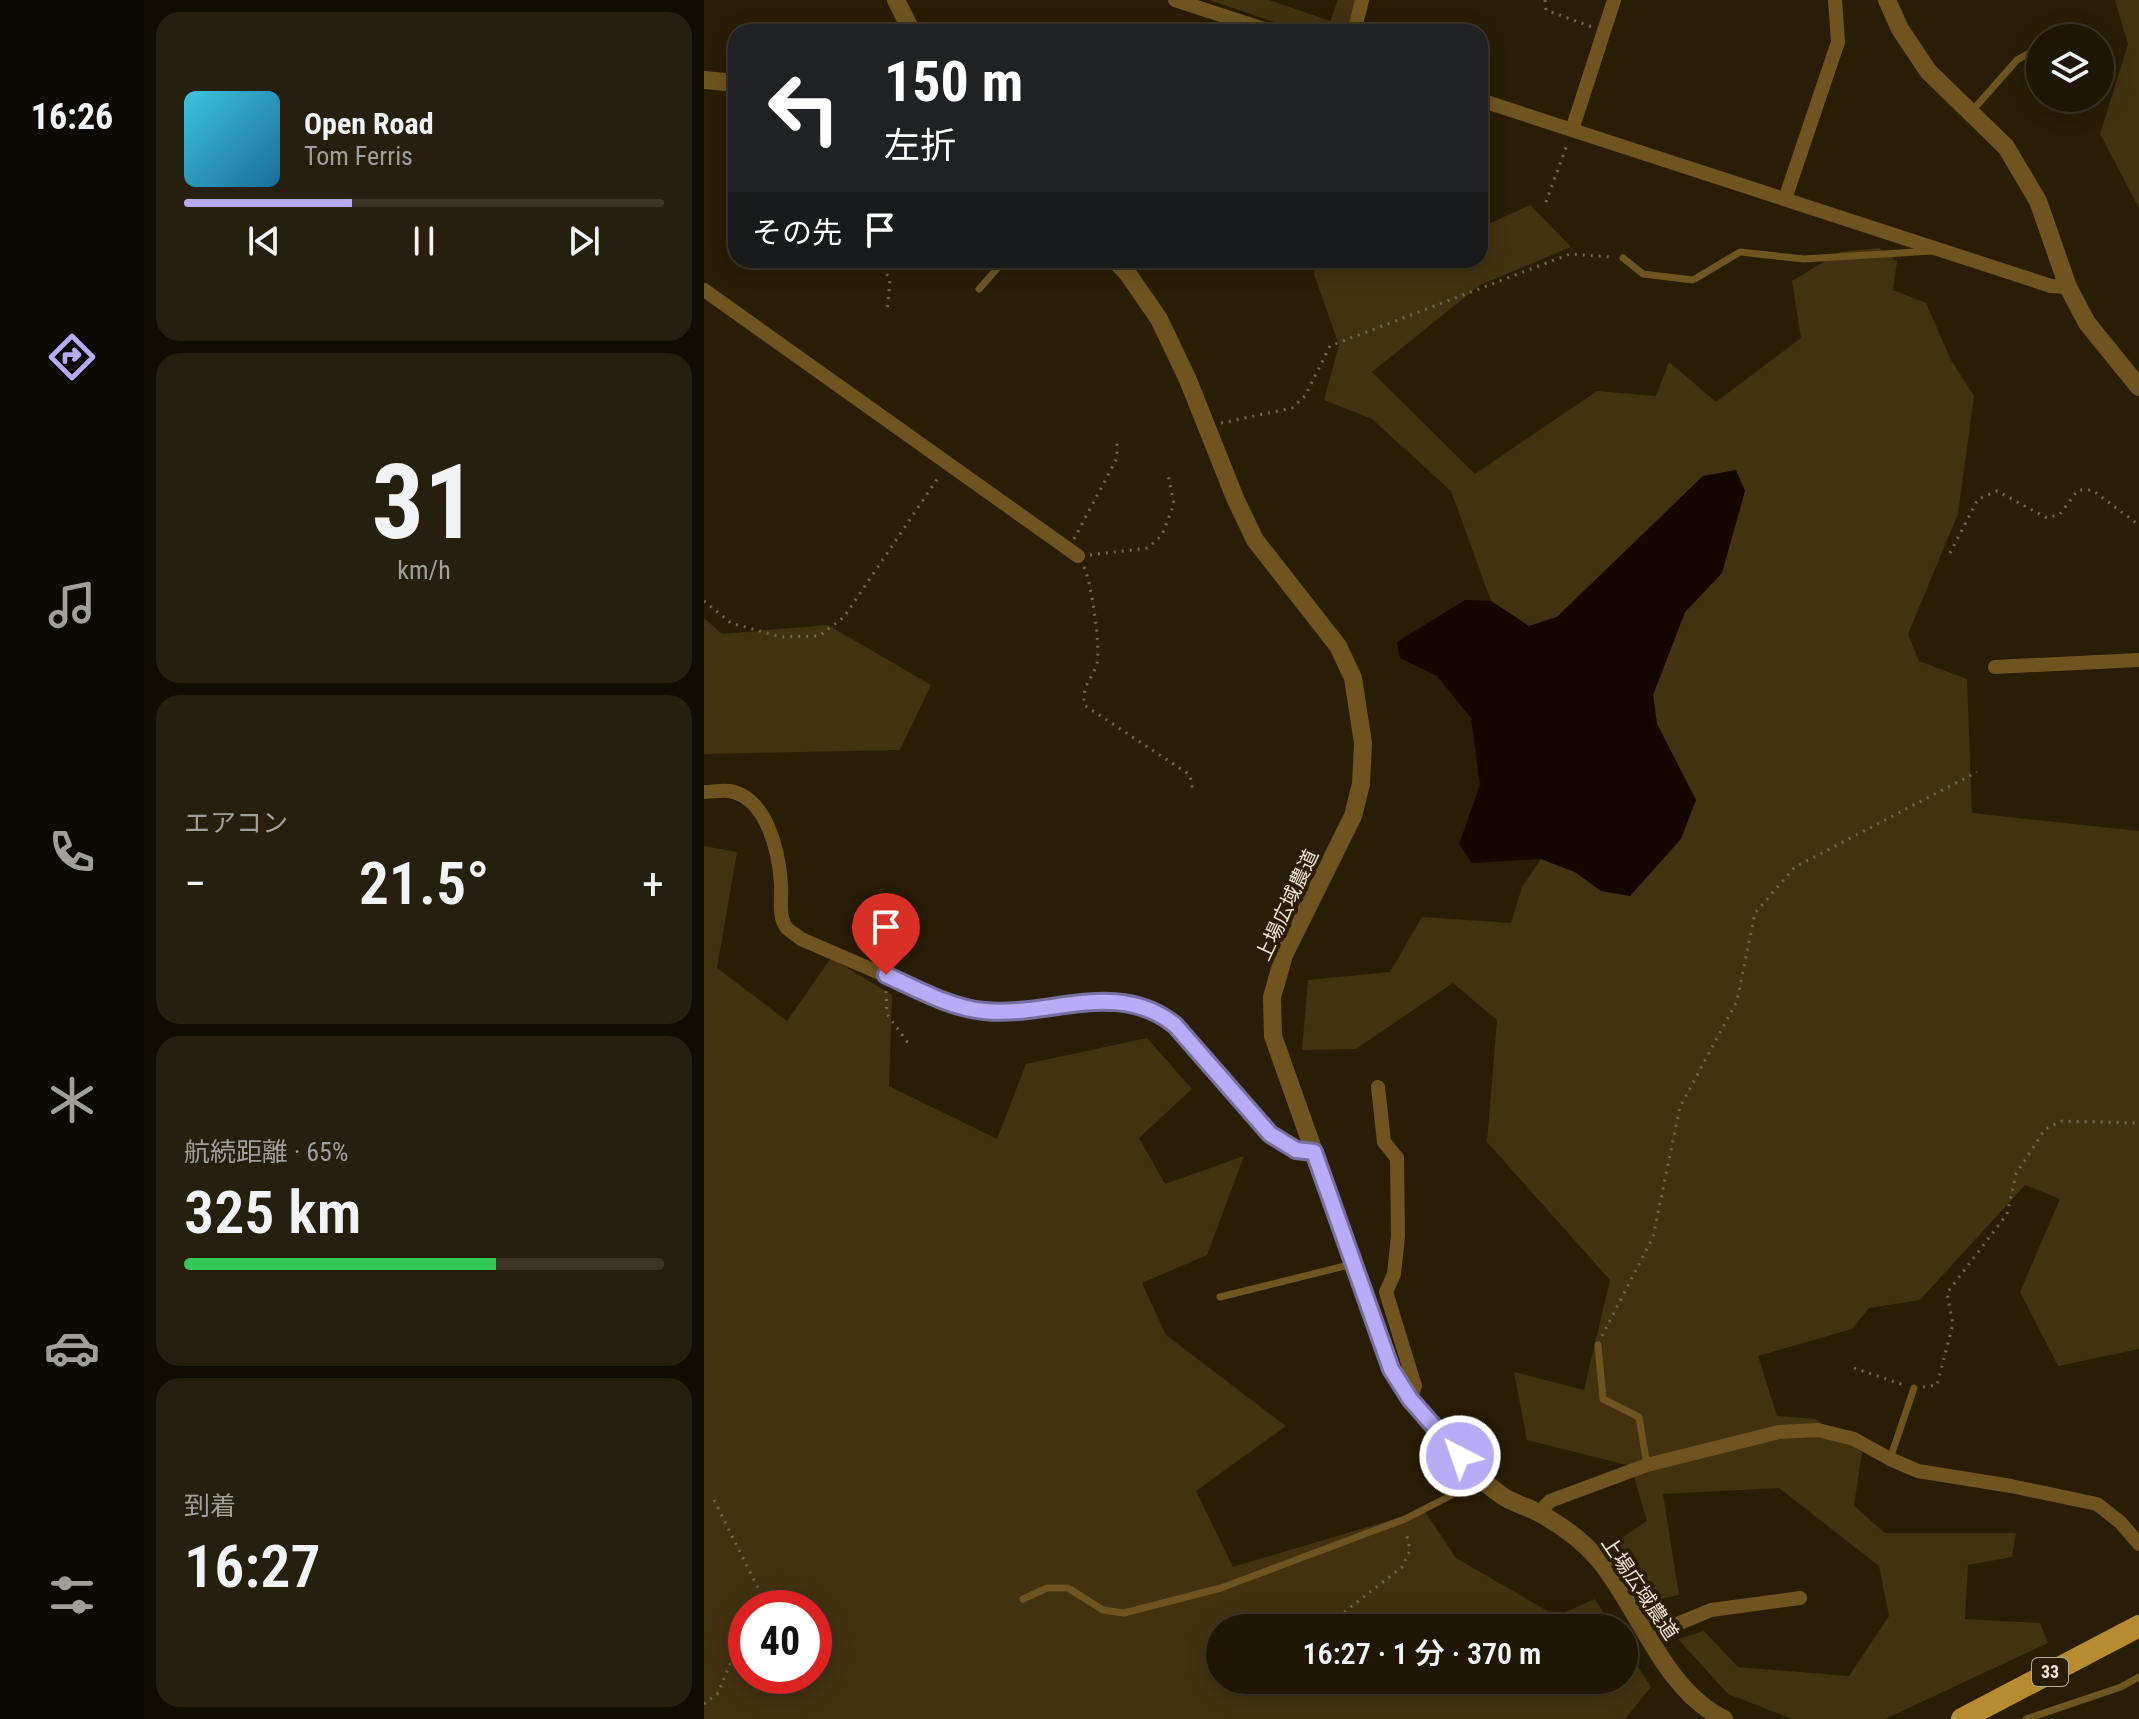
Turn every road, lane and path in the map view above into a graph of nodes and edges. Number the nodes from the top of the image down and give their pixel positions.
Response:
1 (896, 0) edge
2 (1175, 0) edge
3 (1362, 0) edge
4 (1545, 0) edge
5 (1614, 0) edge
6 (1835, 0) edge
7 (1887, 0) edge
8 (908, 24) edge
9 (1248, 24) edge
10 (1356, 24) edge
11 (1603, 31) junction
12 (2026, 55) edge
13 (704, 80) edge
14 (728, 82) edge
15 (1488, 103) edge
16 (1971, 113) junction
17 (1572, 130) junction
18 (1785, 199) junction
19 (1546, 202) dead end
20 (1942, 251) junction
21 (1623, 258) joint
22 (883, 268) edge
23 (998, 268) edge
24 (1122, 268) edge
25 (2068, 287) junction
26 (979, 289) dead end
27 (704, 290) edge
28 (887, 313) dead end
29 (2139, 387) edge
30 (1207, 426) junction
31 (1117, 438) dead end
32 (947, 465) junction
33 (1168, 475) dead end
34 (2139, 525) edge
35 (1072, 552) junction
36 (1950, 553) dead end
37 (704, 601) edge
38 (2139, 660) edge
39 (1995, 667) dead end
40 (1977, 772) dead end
41 (704, 792) edge
42 (1193, 792) dead end
43 (886, 975) junction
44 (908, 1043) dead end
45 (1378, 1087) dead end
46 (2139, 1123) edge
47 (1314, 1152) junction
48 (1353, 1264) junction
49 (1220, 1297) dead end
50 (1598, 1345) joint
51 (1854, 1368) dead end
52 (1914, 1388) junction
53 (1410, 1399) junction
54 (1890, 1459) junction
55 (1647, 1465) junction
56 (1483, 1479) junction
57 (714, 1500) dead end
58 (1539, 1513) junction
59 (1405, 1519) junction
60 (2139, 1544) edge
61 (759, 1590) edge
62 (1800, 1598) dead end
63 (1023, 1599) dead end
64 (1624, 1600) junction
65 (1342, 1614) edge
66 (2139, 1626) edge
67 (728, 1669) edge
68 (2139, 1677) edge
69 (704, 1704) edge
70 (1724, 1719) edge
71 (1962, 1719) edge
72 (2026, 1719) edge

1 - 8 street
2 - 9 street
3 - 10 street
4 - 11 path
5 - 11 street
6 - 18 street
7 - 16 street
11 - 17 street
12 - 16 lane
13 - 14 street
15 - 17 street
16 - 25 street
17 - 18 street
17 - 19 path
18 - 20 street
20 - 21 lane
20 - 25 street
21 - 30 path
22 - 28 path
23 - 26 lane
24 - 30 street, 上場広域農道
25 - 29 street
27 - 32 street
30 - 47 street, 上場広域農道
31 - 35 path
32 - 35 street
32 - 37 path
33 - 35 path
34 - 36 path
35 - 42 path
38 - 39 street
40 - 50 path
41 - 43 street
43 - 44 path
43 - 47 street
45 - 53 street
46 - 52 path
47 - 48 street, 上場広域農道
48 - 49 lane
48 - 53 street, 上場広域農道
50 - 55 lane
51 - 52 path
52 - 54 lane
53 - 56 street, 上場広域農道
54 - 55 street
54 - 60 street
55 - 58 street
56 - 58 street, 上場広域農道
56 - 59 lane
57 - 61 path
58 - 64 street, 上場広域農道
59 - 63 lane
59 - 65 path
62 - 64 street
64 - 70 street, 上場広域農道
66 - 71 main road, 33
67 - 69 path
68 - 72 lane

